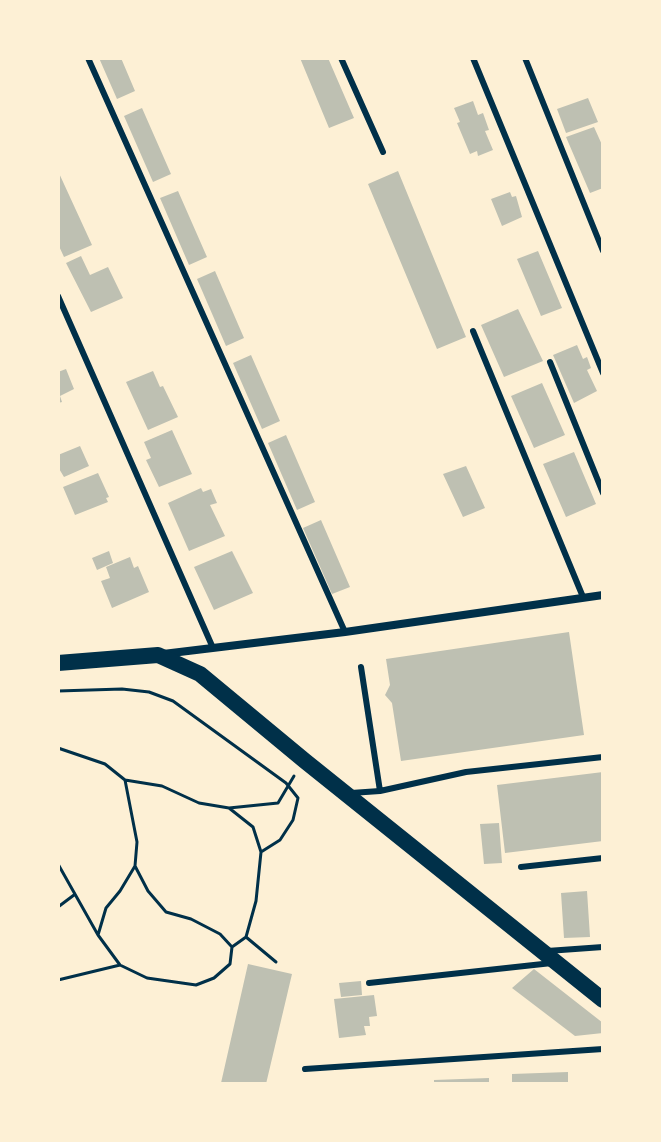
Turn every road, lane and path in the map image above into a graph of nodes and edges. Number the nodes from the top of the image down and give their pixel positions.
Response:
1 (88, 58) edge
2 (341, 58) edge
3 (473, 58) edge
4 (525, 58) edge
5 (383, 152) dead end
6 (603, 251) edge
7 (58, 296) edge
8 (473, 331) dead end
9 (550, 362) dead end
10 (603, 373) edge
11 (603, 493) edge
12 (603, 595) edge
13 (583, 597) junction
14 (345, 632) junction
15 (213, 648) junction
16 (158, 655) junction
17 (58, 663) edge
18 (361, 667) dead end
19 (58, 691) edge
20 (58, 748) edge
21 (603, 757) edge
22 (125, 780) junction
23 (288, 784) junction
24 (380, 791) junction
25 (347, 793) junction
26 (229, 808) junction
27 (261, 852) junction
28 (603, 858) edge
29 (58, 864) edge
30 (135, 866) junction
31 (521, 867) dead end
32 (75, 894) junction
33 (58, 907) edge
34 (98, 935) junction
35 (246, 937) junction
36 (232, 947) junction
37 (603, 947) edge
38 (544, 951) junction
39 (276, 962) dead end
40 (557, 962) junction
41 (120, 965) junction
42 (58, 980) edge
43 (369, 983) dead end
44 (603, 1000) edge
45 (603, 1049) edge
46 (305, 1069) dead end

1 - 14 lane
2 - 5 lane
3 - 10 lane
4 - 6 lane
7 - 15 lane
8 - 13 lane
9 - 11 lane
12 - 13 street
13 - 14 street
14 - 15 street
15 - 16 street
16 - 17 main road
16 - 25 main road
18 - 24 lane
19 - 23 path
20 - 22 path
21 - 24 lane
22 - 26 path
22 - 30 path
23 - 26 path
23 - 27 path
24 - 25 lane
25 - 38 main road
26 - 27 path
27 - 35 path
28 - 31 lane
29 - 32 path
30 - 34 path
30 - 36 path
32 - 33 path
32 - 34 path
34 - 41 path
35 - 36 path
35 - 39 path
36 - 41 path
37 - 38 lane
38 - 40 main road
40 - 43 lane
40 - 44 main road
41 - 42 path
45 - 46 lane

